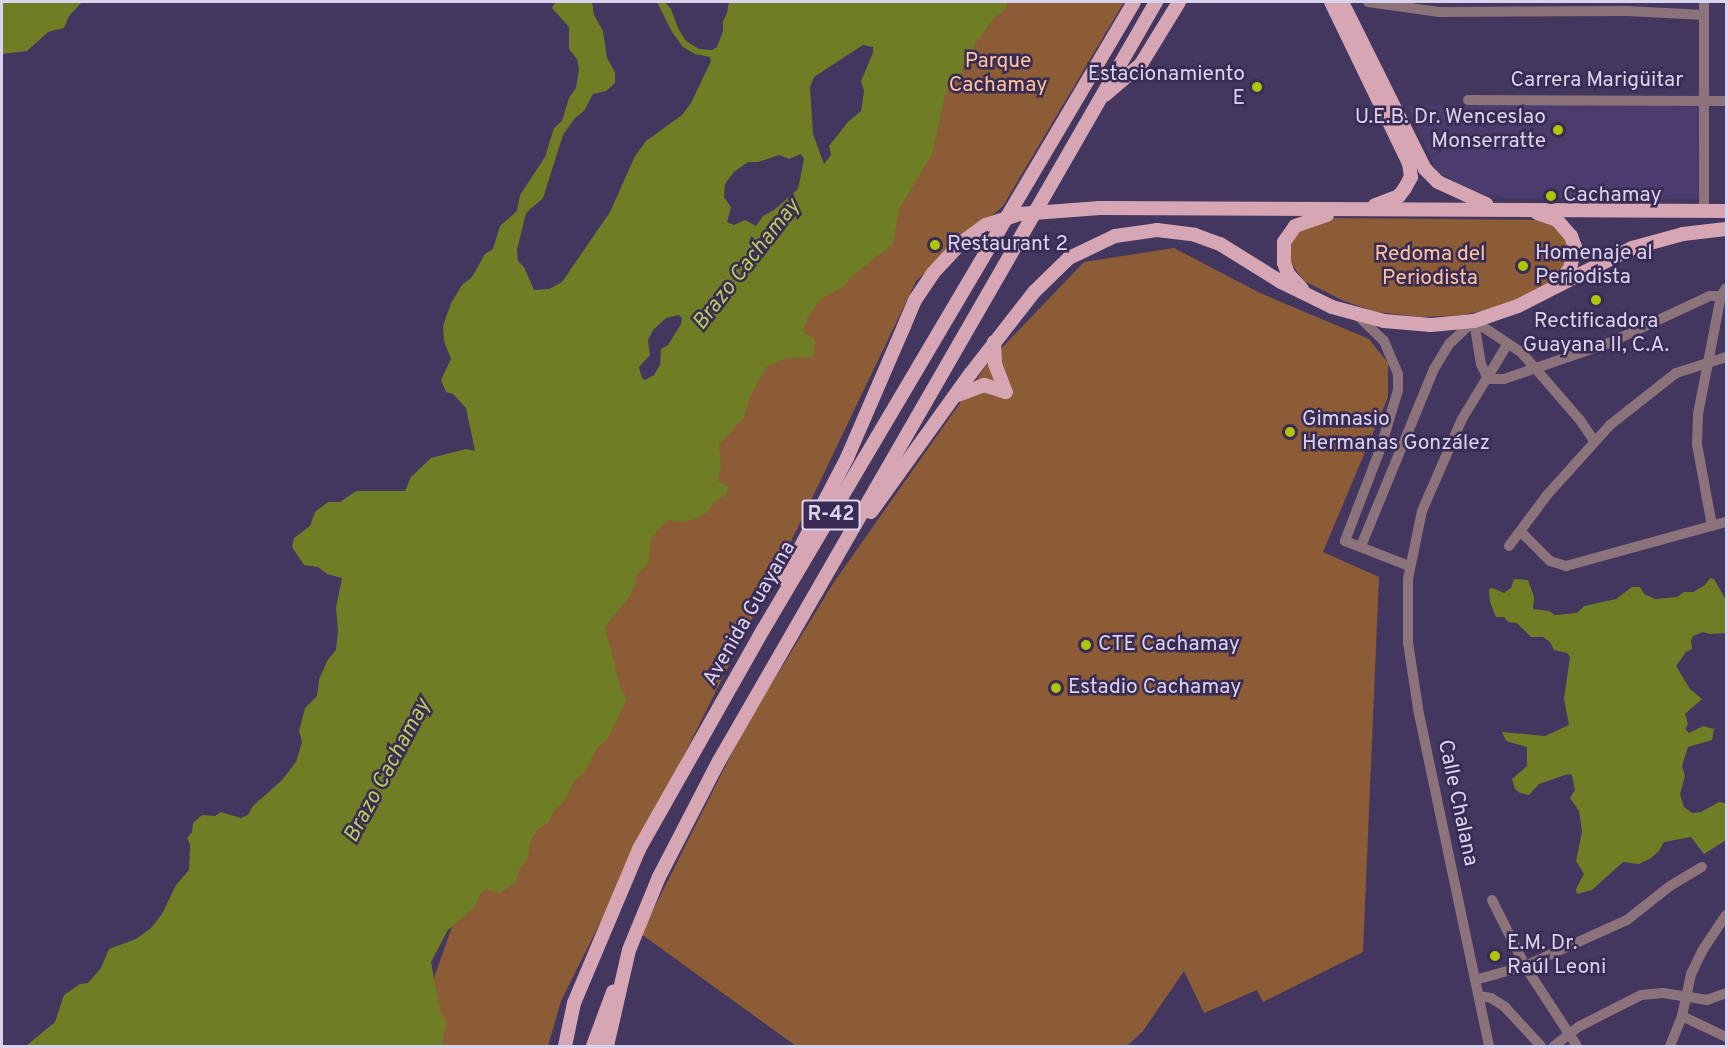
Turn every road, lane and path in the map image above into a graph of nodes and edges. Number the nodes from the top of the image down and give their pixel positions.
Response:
1 (1134, 2) edge
2 (1156, 2) edge
3 (1179, 2) edge
4 (1331, 2) edge
5 (1342, 2) edge
6 (1368, 2) edge
7 (1704, 2) edge
8 (1627, 6) edge
9 (1704, 15) junction
10 (1100, 97) junction
11 (1468, 100) dead end
12 (1705, 101) junction
13 (1726, 101) edge
14 (1499, 208) junction
15 (1360, 209) junction
16 (1704, 211) junction
17 (1726, 211) edge
18 (1726, 229) edge
19 (1724, 292) edge
20 (1543, 295) junction
21 (1312, 299) junction
22 (1357, 315) junction
23 (1474, 321) junction
24 (994, 342) junction
25 (1507, 345) junction
26 (1726, 357) edge
27 (1710, 361) junction
28 (1537, 369) junction
29 (1488, 379) junction
30 (954, 398) junction
31 (1594, 441) junction
32 (1726, 522) edge
33 (1712, 526) junction
34 (1521, 532) junction
35 (1361, 546) junction
36 (1509, 546) dead end
37 (833, 565) junction
38 (1409, 566) junction
39 (763, 630) junction
40 (1702, 867) dead end
41 (1492, 900) dead end
42 (1726, 915) edge
43 (629, 951) junction
44 (1525, 966) junction
45 (1475, 980) junction
46 (1726, 993) edge
47 (1479, 996) junction
48 (1688, 997) junction
49 (1682, 1016) junction
50 (1569, 1035) junction
51 (1726, 1037) edge
52 (564, 1047) edge
53 (593, 1047) edge
54 (607, 1047) edge
55 (1490, 1047) edge
56 (1541, 1047) edge
57 (1554, 1047) edge
58 (1577, 1047) edge
59 (1670, 1047) edge

1 - 39 main road, Avenida Guayana / R-42
2 - 10 main road, R-42
3 - 10 main road, R-42
4 - 15 main road
5 - 14 main road
6 - 8 street
7 - 9 street
8 - 9 street
9 - 12 street
10 - 37 main road, R-42
11 - 12 street, Carrera Marigüitar
12 - 13 street, Carrera Marigüitar
12 - 16 street
14 - 15 main road
14 - 16 main road
14 - 20 main road
15 - 21 main road
15 - 39 main road, bridge
16 - 17 main road
18 - 20 main road
19 - 27 street
19 - 28 street
20 - 23 main road
21 - 22 main road
21 - 24 main road
22 - 23 main road
22 - 35 street
23 - 25 street
23 - 29 street
23 - 35 street
24 - 30 main road
24 - 30 main road
25 - 28 street
25 - 29 street, Calle Chalana
26 - 27 street
27 - 31 street
27 - 33 street
28 - 29 street
28 - 31 street
29 - 38 street, Calle Chalana
30 - 37 main road
31 - 34 street
32 - 33 street
33 - 34 street
34 - 36 street
35 - 38 street
37 - 43 main road, R-42
38 - 45 street, Calle Chalana
39 - 52 main road, Avenida Guayana / R-42
40 - 44 street
41 - 44 street
42 - 48 street
43 - 53 main road
43 - 54 main road, R-42
44 - 45 street
44 - 50 street
45 - 47 street, Calle Chalana
46 - 48 street
47 - 55 street, Calle Chalana
47 - 56 street
48 - 49 street
48 - 50 street
49 - 51 street
49 - 59 street
50 - 57 street
50 - 58 street

